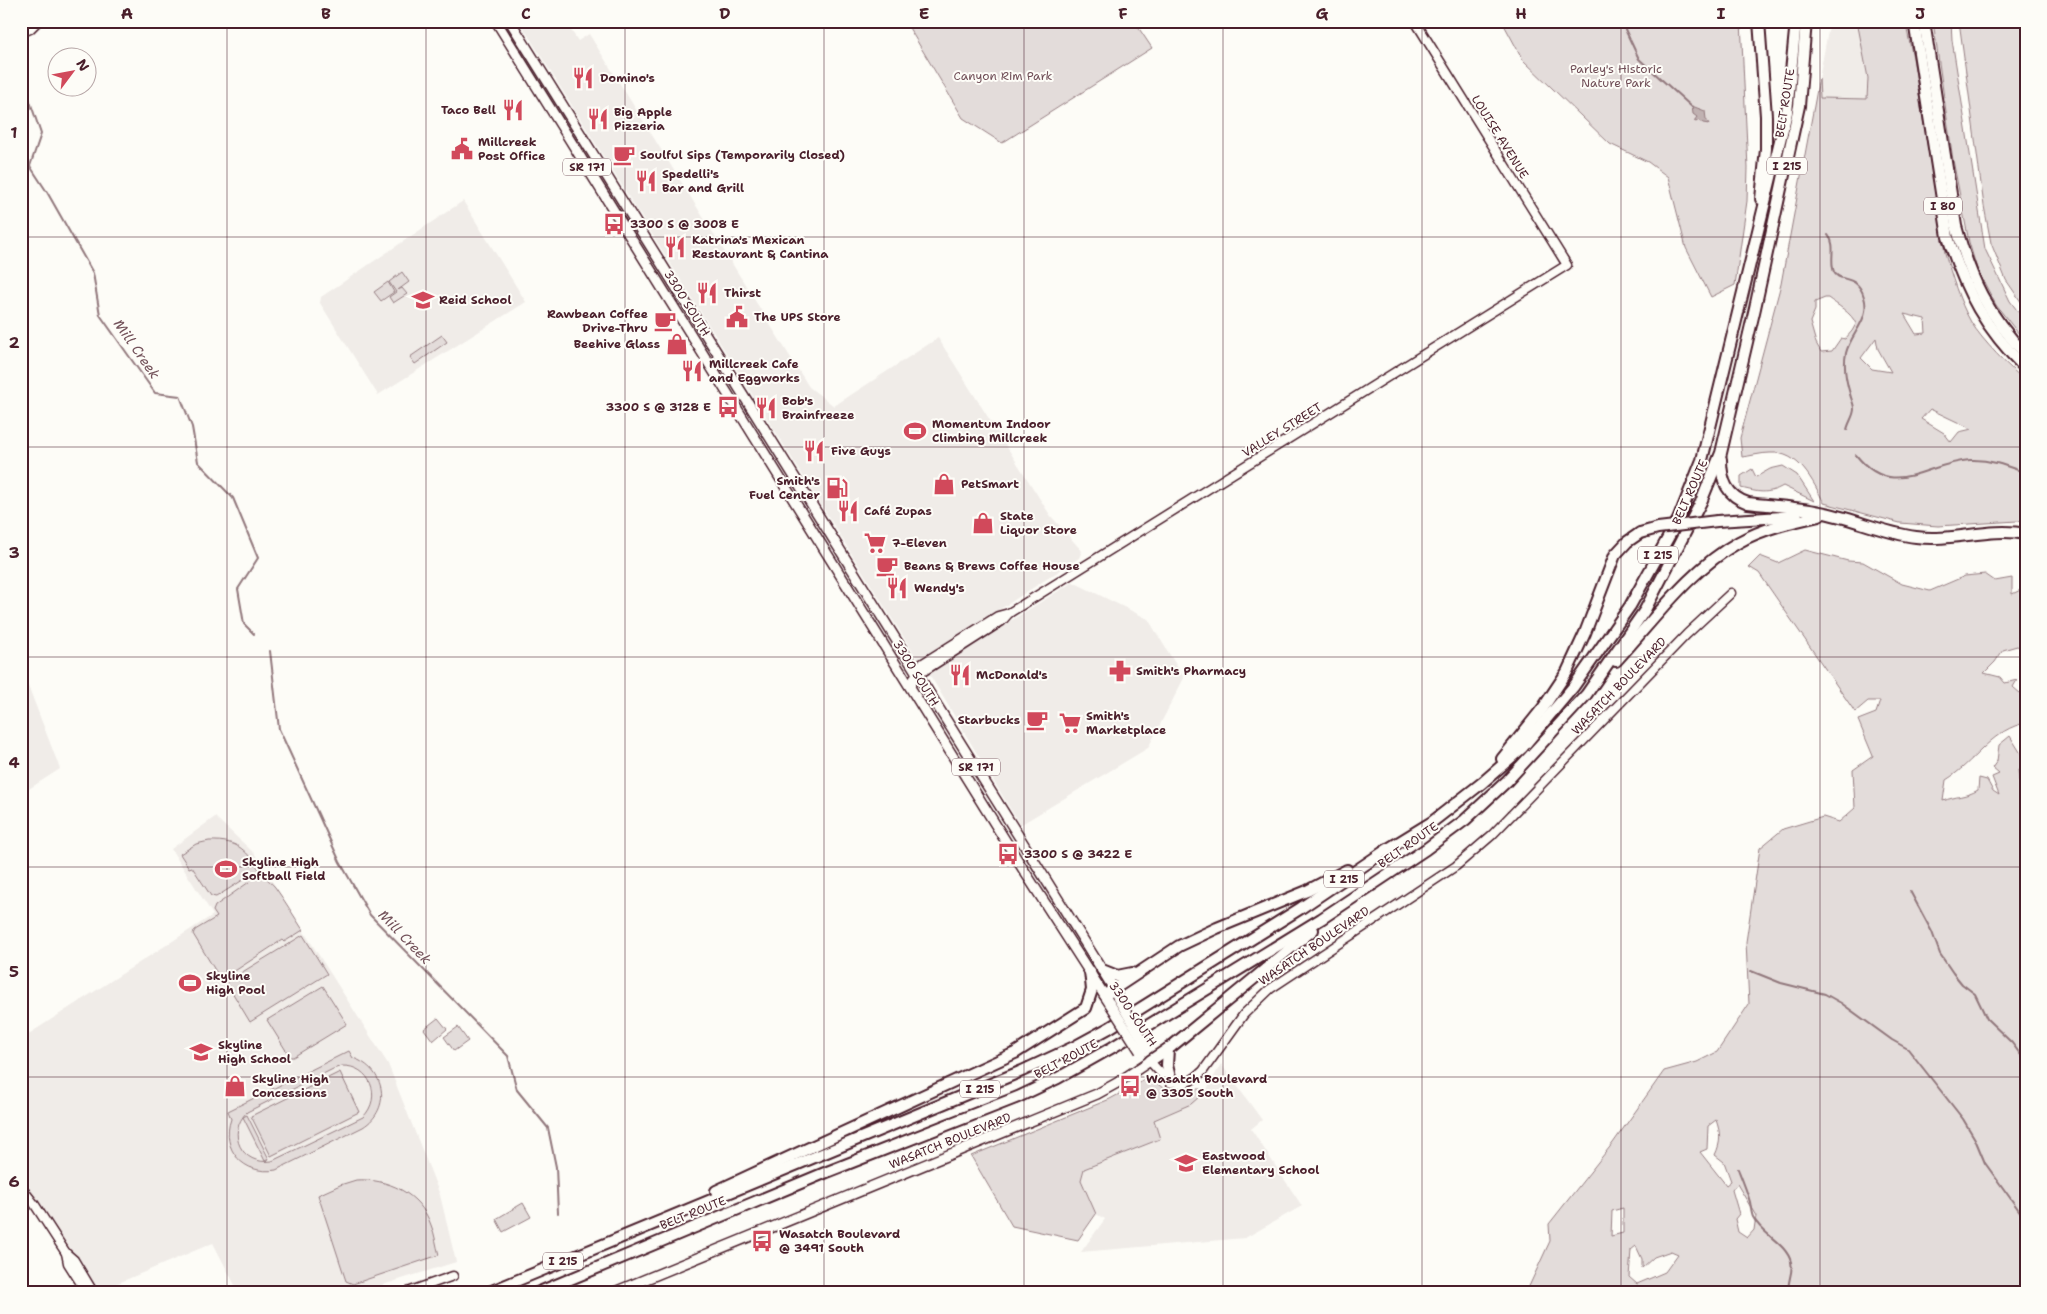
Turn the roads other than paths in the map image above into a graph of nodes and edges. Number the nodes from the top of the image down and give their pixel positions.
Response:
1 (38, 21) edge
2 (496, 21) edge
3 (510, 21) edge
4 (1415, 21) edge
5 (1760, 21) edge
6 (1796, 21) edge
7 (1806, 21) edge
8 (1914, 21) edge
9 (1924, 21) edge
10 (22, 33) edge
11 (1567, 265) joint
12 (1746, 281) junction
13 (2026, 354) edge
14 (2026, 369) edge
15 (1721, 453) junction
16 (1819, 516) junction
17 (1845, 519) junction
18 (2026, 534) edge
19 (1731, 593) dead end
20 (916, 672) junction
21 (910, 687) junction
22 (1586, 695) junction
23 (1482, 783) junction
24 (1388, 849) junction
25 (1321, 919) junction
26 (1145, 967) junction
27 (1102, 970) junction
28 (1090, 971) junction
29 (1112, 997) junction
30 (1168, 1049) junction
31 (1150, 1061) junction
32 (1171, 1082) junction
33 (21, 1187) edge
34 (639, 1229) junction
35 (673, 1235) junction
36 (66, 1253) junction
37 (453, 1276) dead end
38 (90, 1293) edge
39 (405, 1293) edge
40 (486, 1293) edge
41 (537, 1293) edge
42 (555, 1293) edge
43 (612, 1293) edge

1 - 10 street
2 - 21 main road, 3300 SOUTH / SR 171
3 - 20 main road, 3300 SOUTH / SR 171
4 - 11 street, LOUISE AVENUE
5 - 12 highway
6 - 12 highway
7 - 15 highway, BELT ROUTE / I 215
8 - 14 highway, I 80
9 - 13 highway, I 80
11 - 20 street, VALLEY STREET
12 - 23 highway, BELT ROUTE / I 215
15 - 17 highway
15 - 22 highway, BELT ROUTE / I 215
16 - 17 highway
16 - 22 highway
16 - 23 highway, bridge
17 - 18 highway
19 - 32 street, WASATCH BOULEVARD
20 - 21 street
20 - 27 main road, 3300 SOUTH / SR 171
21 - 28 main road, 3300 SOUTH / SR 171
22 - 25 highway, BELT ROUTE / I 215
23 - 24 highway, BELT ROUTE / I 215
24 - 26 highway
24 - 34 highway, BELT ROUTE / I 215
25 - 30 highway
25 - 35 highway, BELT ROUTE / I 215
26 - 27 highway
26 - 29 highway
27 - 29 main road, 3300 SOUTH / SR 171
28 - 29 main road, 3300 SOUTH / SR 171
28 - 34 highway
29 - 31 main road, 3300 SOUTH / SR 171, bridge
30 - 31 highway
30 - 32 highway
31 - 32 street
31 - 43 main road, WASATCH BOULEVARD
33 - 36 street
34 - 40 highway, BELT ROUTE / I 215
35 - 41 highway, BELT ROUTE / I 215
35 - 42 highway
36 - 38 street
36 - 38 street
37 - 39 street

